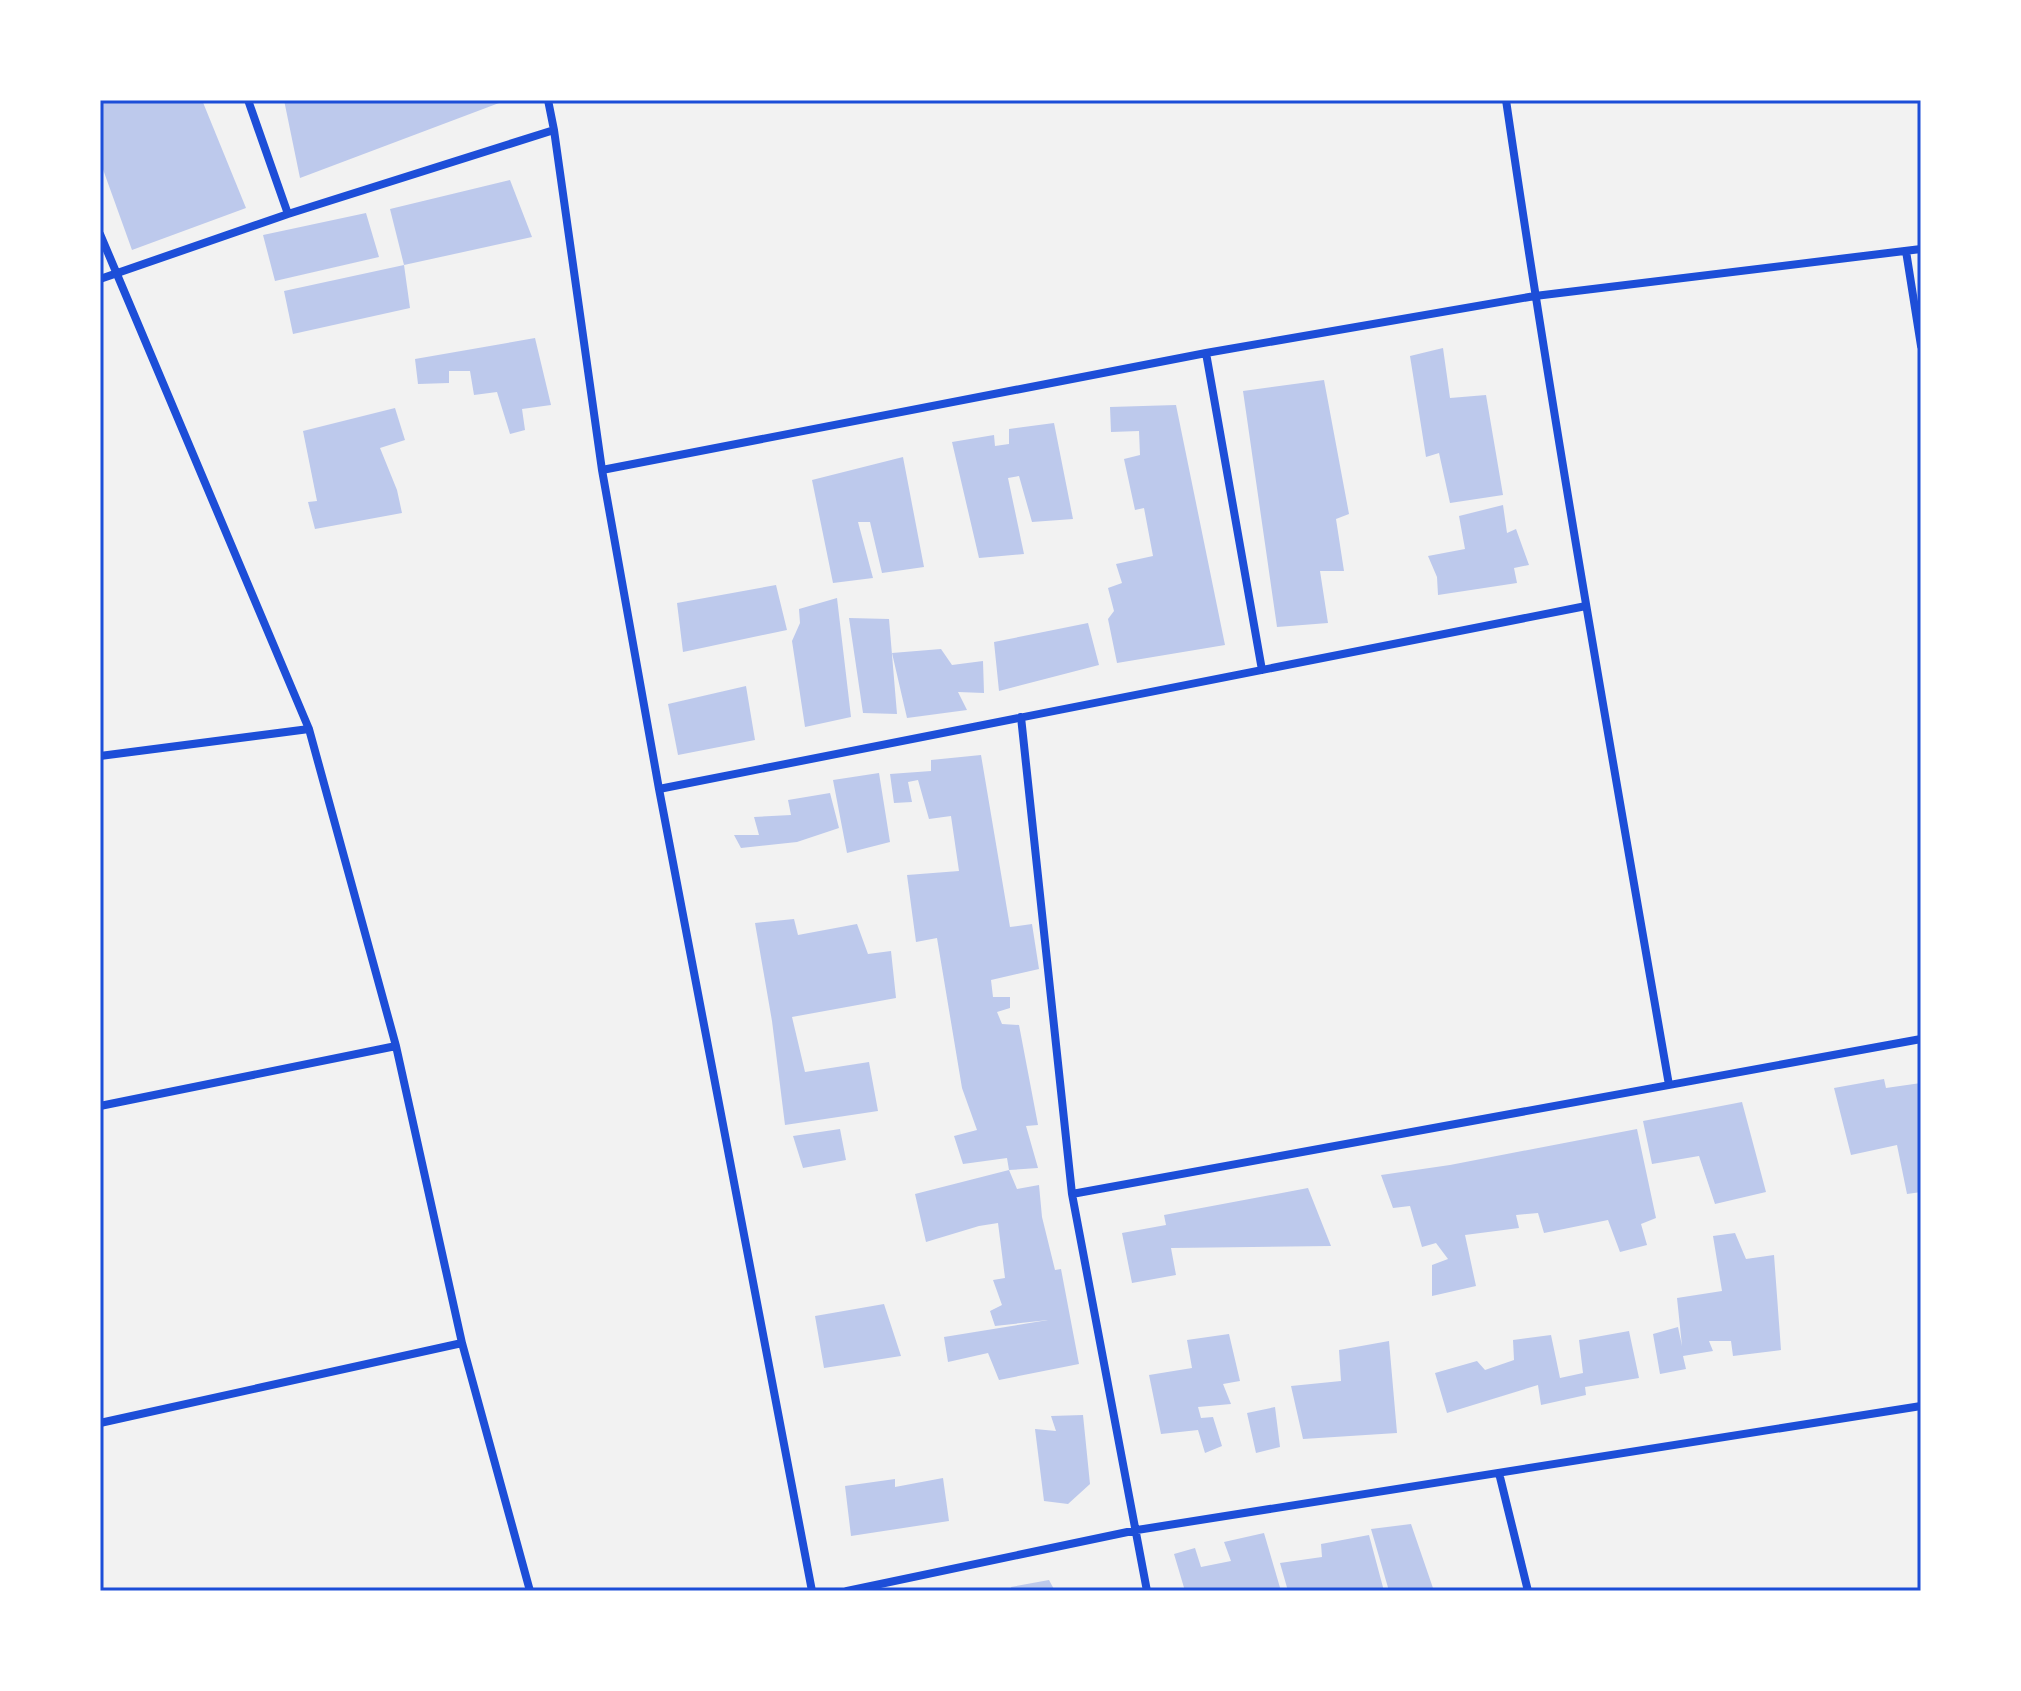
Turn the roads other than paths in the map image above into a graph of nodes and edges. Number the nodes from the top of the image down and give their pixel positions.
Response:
1 (248, 100) edge
2 (548, 100) edge
3 (1506, 100) edge
4 (554, 130) junction
5 (288, 214) junction
6 (100, 234) edge
7 (1921, 249) edge
8 (1906, 251) junction
9 (117, 273) junction
10 (100, 279) edge
11 (1535, 296) junction
12 (1921, 346) edge
13 (1206, 353) junction
14 (602, 470) junction
15 (1586, 606) junction
16 (1262, 670) junction
17 (1021, 717) junction
18 (309, 729) junction
19 (100, 756) edge
20 (659, 789) junction
21 (1921, 1039) edge
22 (396, 1046) junction
23 (1669, 1085) junction
24 (100, 1106) edge
25 (1072, 1194) junction
26 (462, 1343) junction
27 (1921, 1406) edge
28 (100, 1423) edge
29 (1499, 1473) junction
30 (1137, 1530) junction
31 (530, 1591) edge
32 (812, 1591) edge
33 (847, 1591) edge
34 (1147, 1591) edge
35 (1528, 1591) edge

1 - 5 street
2 - 4 street
3 - 11 street
4 - 5 street
4 - 14 street
5 - 9 street
6 - 9 street
7 - 8 street
8 - 11 street
8 - 12 street
9 - 10 street
9 - 18 street
11 - 13 street
11 - 15 street
13 - 14 street
13 - 16 street
14 - 20 street
15 - 16 street
15 - 23 street
16 - 17 street
17 - 20 street
17 - 25 street
18 - 19 street
18 - 22 street
20 - 32 street
21 - 23 street
22 - 24 street
22 - 26 street
23 - 25 street
25 - 30 street
26 - 28 street
26 - 31 street
27 - 29 street
29 - 30 street
29 - 35 street
30 - 33 street
30 - 34 street

